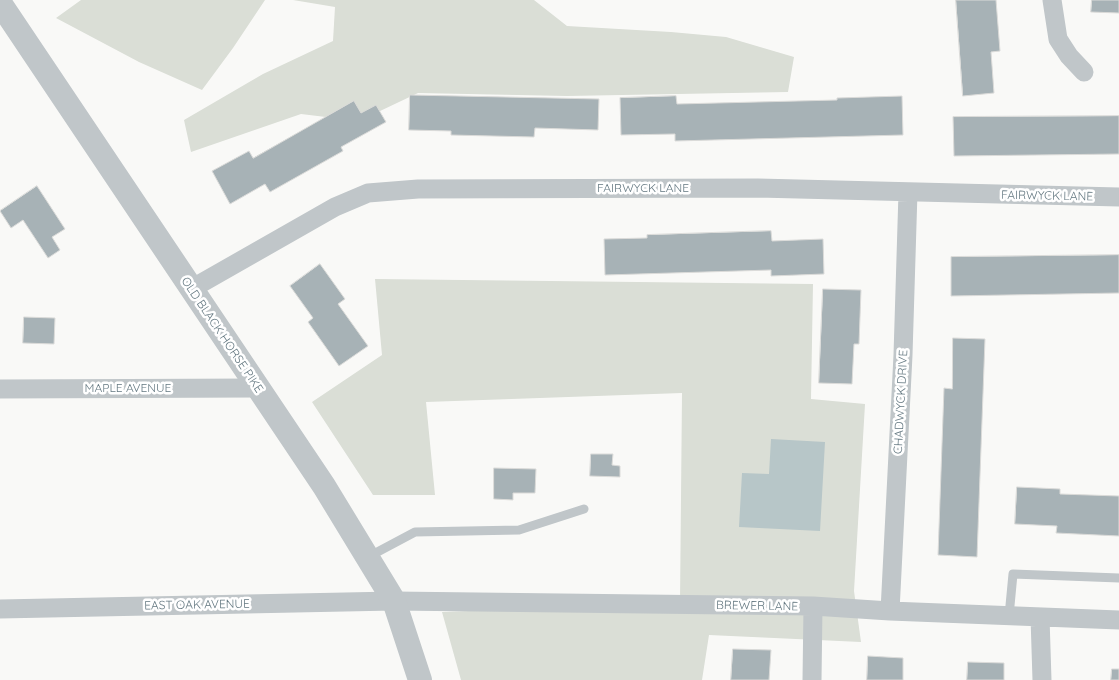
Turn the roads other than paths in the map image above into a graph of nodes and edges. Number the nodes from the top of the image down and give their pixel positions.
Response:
1 (1052, 0) edge
2 (0, 3) edge
3 (1084, 72) dead end
4 (908, 192) junction
5 (1119, 197) edge
6 (191, 289) junction
7 (256, 388) junction
8 (0, 389) edge
9 (584, 510) dead end
10 (368, 557) junction
11 (1119, 578) edge
12 (394, 601) junction
13 (814, 606) junction
14 (0, 609) edge
15 (890, 611) junction
16 (1008, 616) junction
17 (1040, 617) junction
18 (1119, 620) edge
19 (420, 680) edge
20 (812, 680) edge
21 (1042, 680) edge

1 - 3 street
2 - 6 street, OLD BLACK HORSE PIKE
4 - 5 street, FAIRWYCK LANE
4 - 6 street, FAIRWYCK LANE
4 - 15 street, CHADWYCK DRIVE
6 - 7 street, OLD BLACK HORSE PIKE
7 - 8 street, MAPLE AVENUE
7 - 10 street, OLD BLACK HORSE PIKE
9 - 10 lane
10 - 12 street, OLD BLACK HORSE PIKE
11 - 16 lane
12 - 13 street, BREWER LANE
12 - 14 street, EAST OAK AVENUE
12 - 19 street, OLD BLACK HORSE PIKE
13 - 15 street, BREWER LANE
13 - 20 street
15 - 16 street, BREWER LANE
16 - 17 street, BREWER LANE
17 - 18 street, BREWER LANE
17 - 21 street

